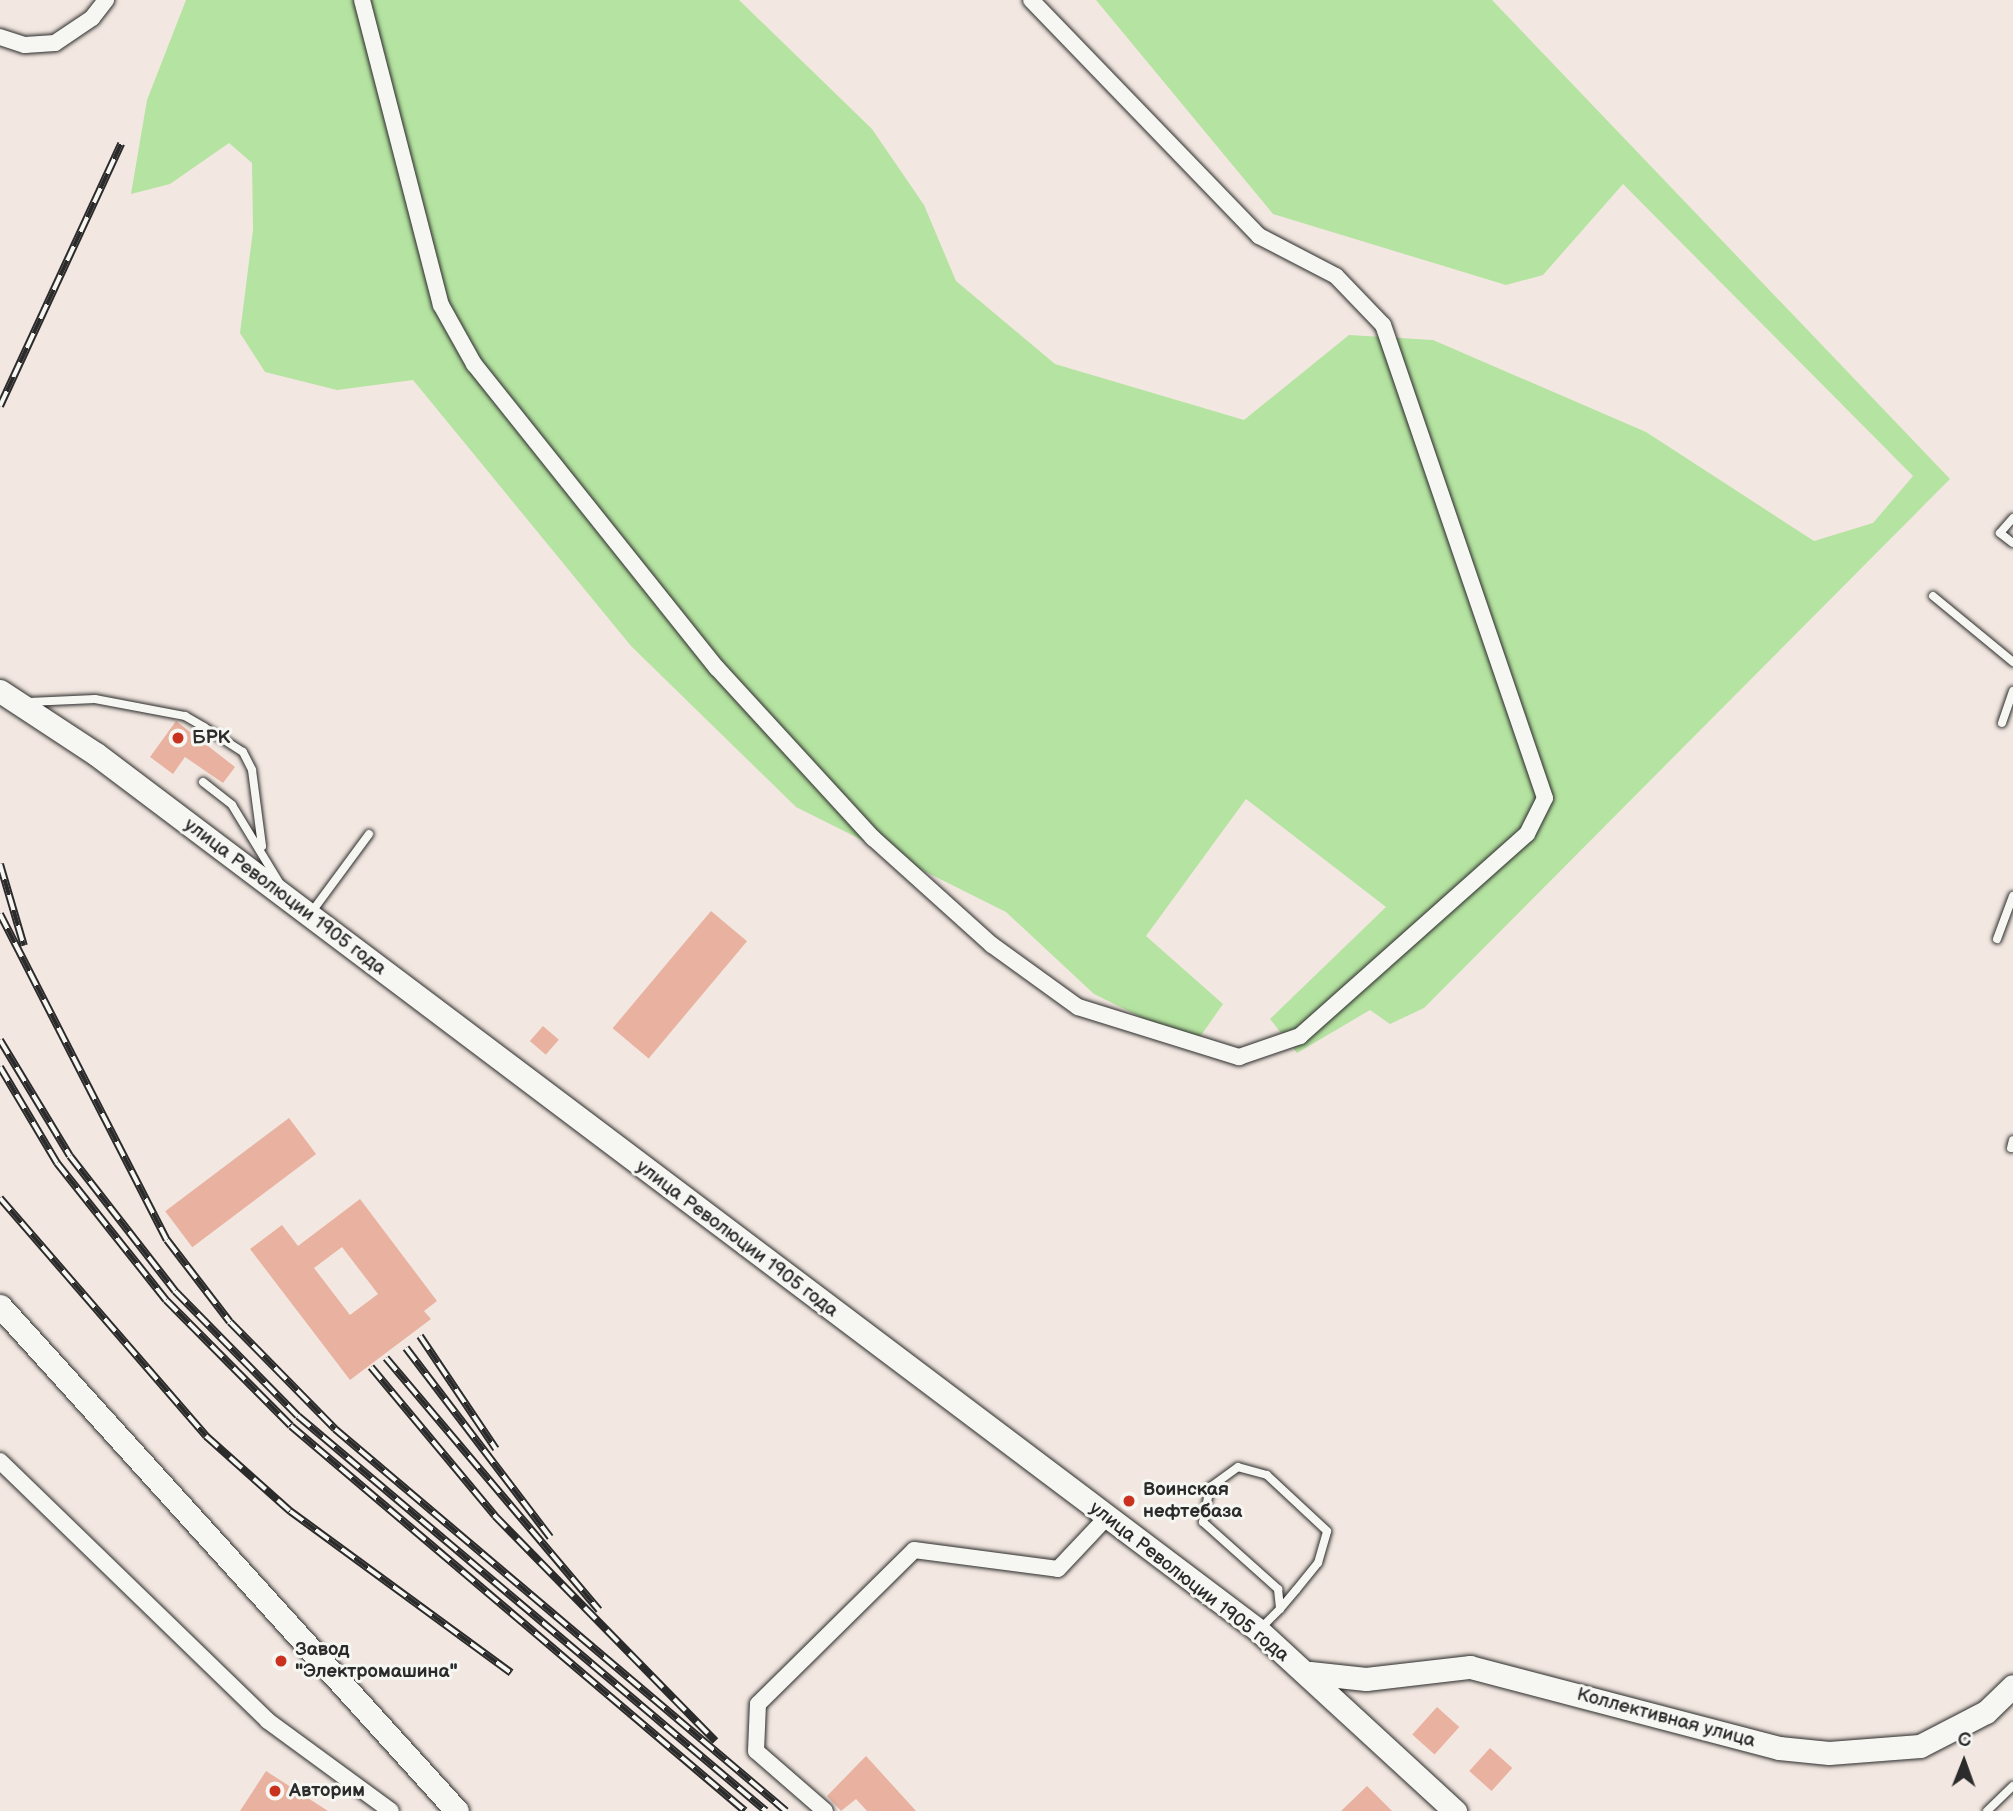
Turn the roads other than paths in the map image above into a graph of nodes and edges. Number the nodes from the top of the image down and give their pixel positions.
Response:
1 (106, 0) edge
2 (362, 0) edge
3 (1031, 0) edge
4 (0, 37) edge
5 (2013, 518) edge
6 (2013, 543) edge
7 (1933, 596) dead end
8 (2013, 662) edge
9 (0, 691) edge
10 (2013, 691) edge
11 (22, 702) junction
12 (2002, 723) dead end
13 (203, 782) dead end
14 (369, 834) dead end
15 (262, 846) junction
16 (2013, 896) edge
17 (288, 899) junction
18 (309, 915) junction
19 (1997, 939) dead end
20 (0, 1306) edge
21 (0, 1461) edge
22 (1106, 1518) junction
23 (1280, 1609) junction
24 (1258, 1630) junction
25 (1305, 1672) junction
26 (1366, 1679) junction
27 (2013, 1686) edge
28 (1349, 1712) junction
29 (2013, 1786) edge
30 (391, 1811) edge
31 (457, 1811) edge
32 (825, 1811) edge
33 (1455, 1811) edge
34 (1987, 1811) edge

1 - 4 street
2 - 3 street
5 - 6 lane
7 - 8 lane
9 - 11 main road, улица Революции 1905 года
10 - 12 lane
11 - 15 lane
11 - 17 main road, улица Революции 1905 года
13 - 15 lane
14 - 18 lane
15 - 17 lane
16 - 19 lane
17 - 18 main road, улица Революции 1905 года
18 - 22 main road, улица Революции 1905 года
20 - 31 main road
21 - 30 street
22 - 24 main road, улица Революции 1905 года
22 - 32 street
23 - 23 lane
23 - 24 lane
24 - 25 main road, улица Революции 1905 года
25 - 26 main road, Коллективная улица
25 - 28 main road, улица Революции 1905 года
26 - 27 main road, Коллективная улица
26 - 28 main road
28 - 33 main road, улица Революции 1905 года
29 - 34 lane

